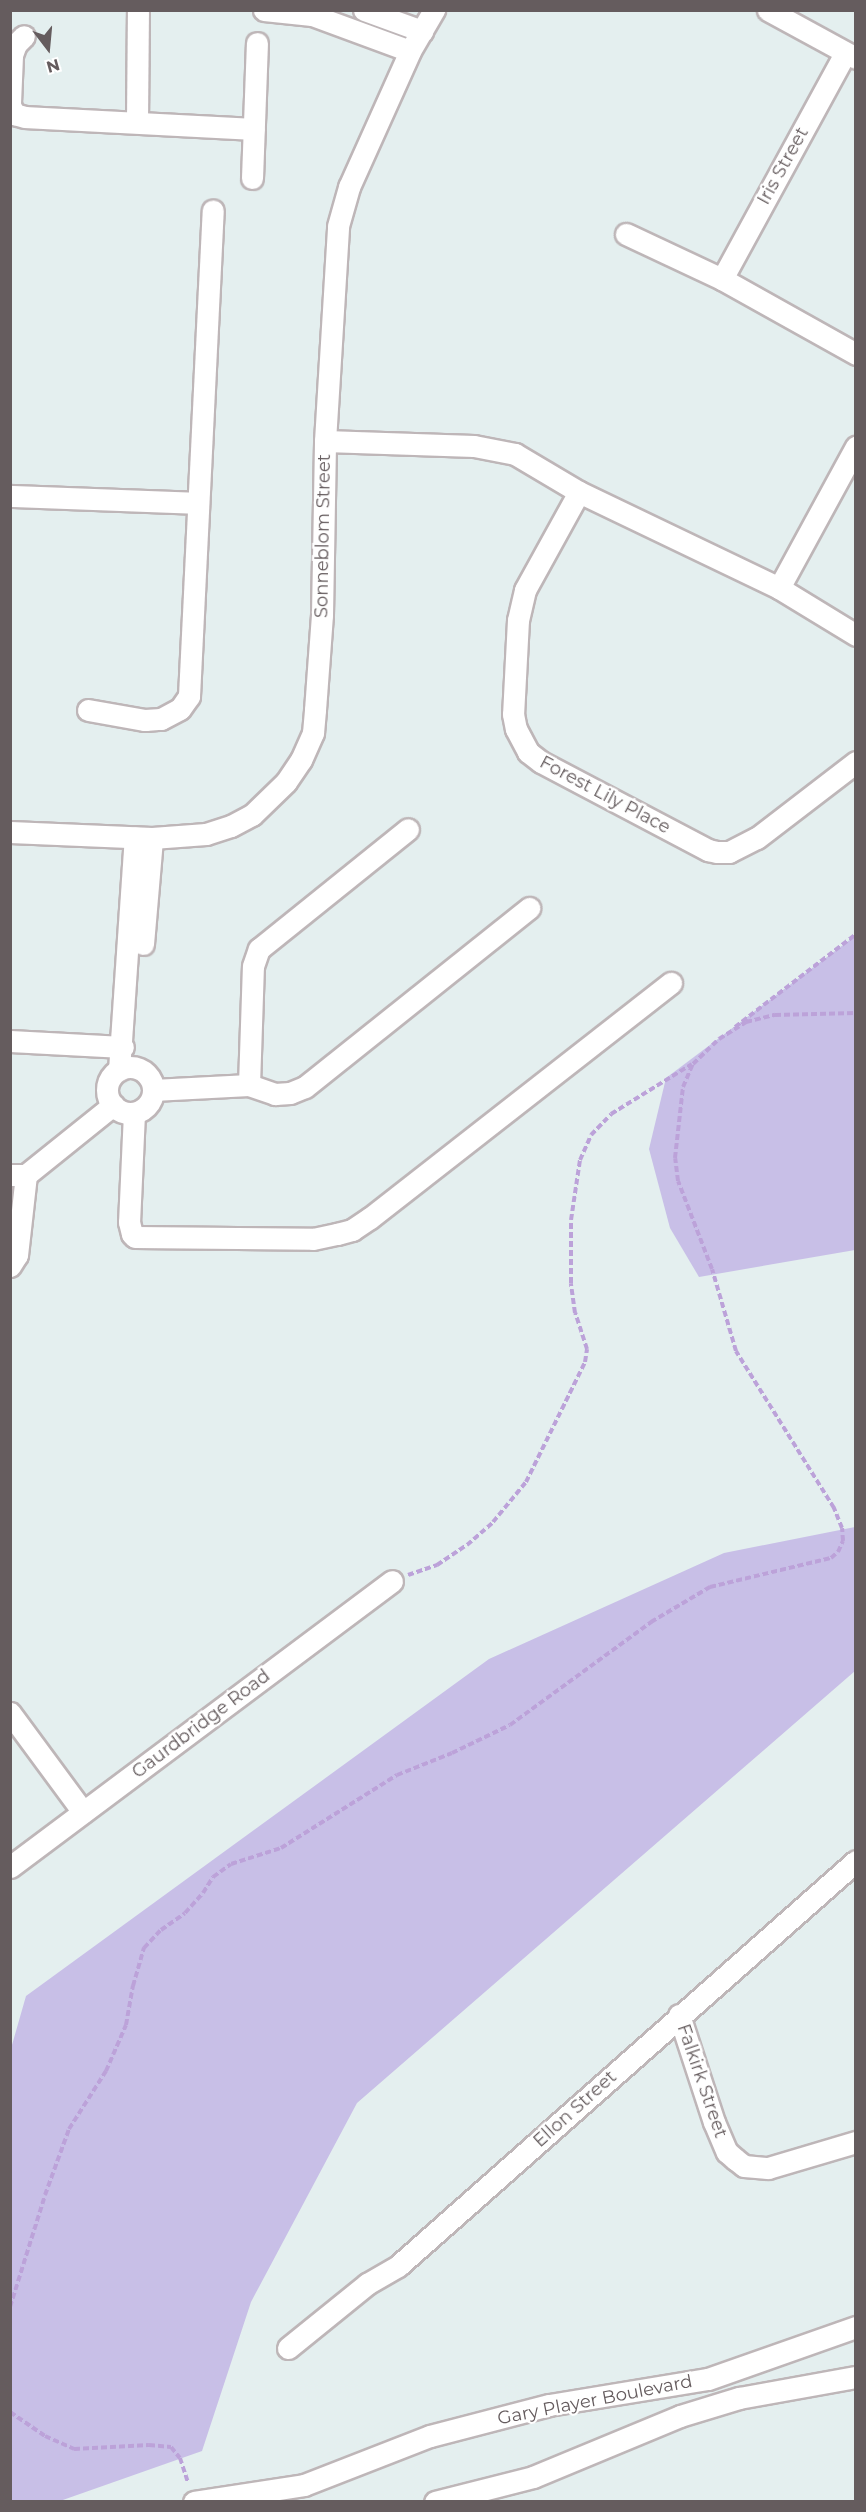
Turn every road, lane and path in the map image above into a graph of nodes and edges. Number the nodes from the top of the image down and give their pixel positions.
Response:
1 (138, 10) edge
2 (264, 10) edge
3 (364, 10) edge
4 (434, 10) edge
5 (768, 10) edge
6 (289, 11) edge
7 (422, 31) junction
8 (24, 36) dead end
9 (257, 43) dead end
10 (410, 51) junction
11 (850, 55) edge
12 (10, 104) edge
13 (137, 122) junction
14 (254, 129) junction
15 (252, 178) dead end
16 (213, 211) dead end
17 (626, 234) dead end
18 (722, 279) junction
19 (855, 354) edge
20 (325, 441) junction
21 (855, 447) edge
22 (579, 492) junction
23 (10, 496) edge
24 (198, 502) junction
25 (779, 588) junction
26 (855, 635) edge
27 (88, 710) dead end
28 (855, 762) edge
29 (408, 829) dead end
30 (10, 832) edge
31 (144, 838) junction
32 (529, 908) dead end
33 (138, 920) junction
34 (855, 934) edge
35 (670, 983) dead end
36 (855, 1013) edge
37 (719, 1039) junction
38 (10, 1041) edge
39 (123, 1047) junction
40 (693, 1064) junction
41 (127, 1069) junction
42 (249, 1086) junction
43 (153, 1090) junction
44 (113, 1105) junction
45 (134, 1113) junction
46 (18, 1175) edge
47 (10, 1266) edge
48 (392, 1581) joint
49 (10, 1713) edge
50 (83, 1812) junction
51 (855, 1861) edge
52 (10, 1867) edge
53 (679, 2015) junction
54 (855, 2142) edge
55 (10, 2307) edge
56 (855, 2327) edge
57 (288, 2348) dead end
58 (855, 2377) edge
59 (10, 2412) edge
60 (192, 2496) edge
61 (228, 2498) edge
62 (435, 2502) edge

1 - 13 street
2 - 6 street
3 - 7 street
4 - 7 street, Sonneblom Street
5 - 11 street
6 - 10 street
7 - 10 street, Sonneblom Street
8 - 12 street
9 - 14 street
10 - 20 street, Sonneblom Street
11 - 18 street, Iris Street
12 - 13 street
13 - 14 street
14 - 15 street
16 - 24 street
17 - 18 street
18 - 19 street
20 - 22 street
20 - 31 street, Sonneblom Street
21 - 25 street
22 - 25 street
22 - 28 street, Forest Lily Place
23 - 24 street
24 - 27 street
25 - 26 street
29 - 42 street
30 - 31 street, Sonneblom Street
31 - 33 street
32 - 42 street
33 - 39 street
33 - 41 street
34 - 37 path
35 - 45 street
36 - 37 path
37 - 40 path
38 - 39 street
39 - 41 street
40 - 48 path
40 - 55 path
41 - 43 street
41 - 44 street
42 - 43 street
43 - 45 street
44 - 45 street
44 - 46 street
46 - 47 street
48 - 50 street, Gaurdbridge Road
49 - 50 street
50 - 52 street, Gaurdbridge Road
51 - 53 street, Ellon Street
53 - 54 street, Falkirk Street
53 - 57 street, Ellon Street
56 - 61 street, Gary Player Boulevard
58 - 62 street, Gary Player Boulevard
59 - 60 path
60 - 61 street, Gary Player Boulevard

